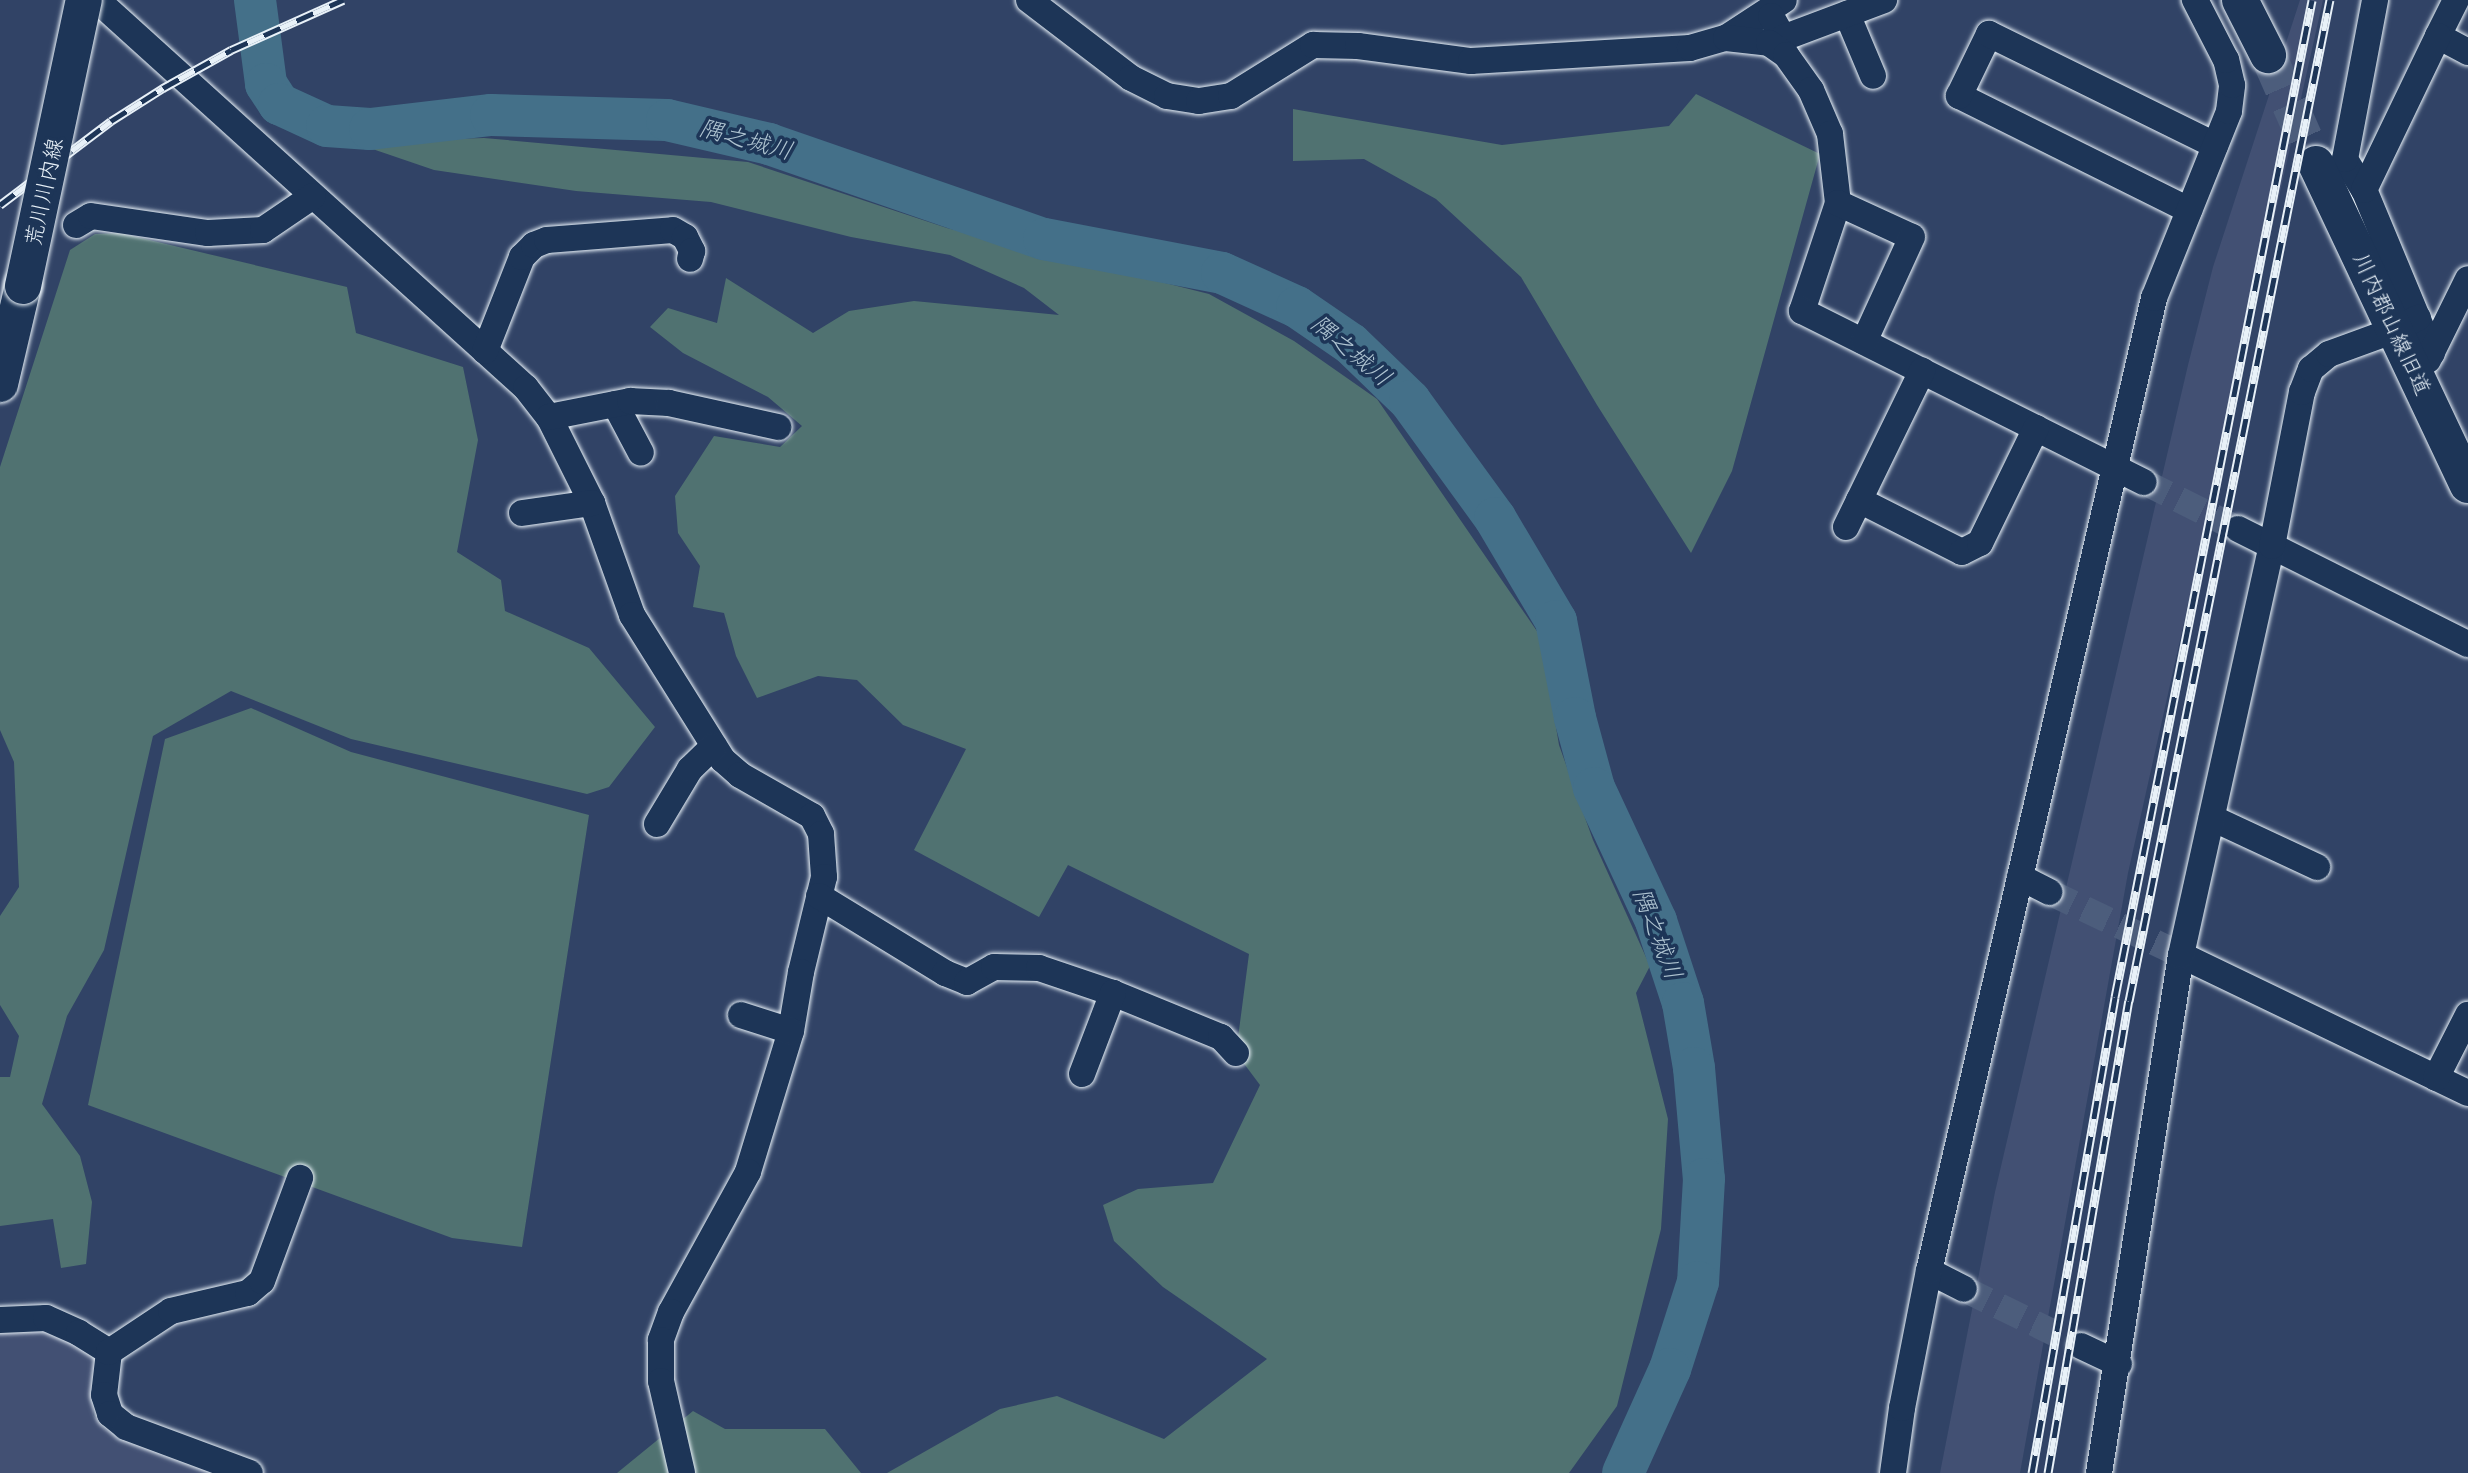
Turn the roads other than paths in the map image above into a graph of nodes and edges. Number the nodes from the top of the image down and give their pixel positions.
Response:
1 (84, 0) edge
2 (97, 0) edge
3 (1029, 0) edge
4 (1884, 0) edge
5 (2195, 0) edge
6 (2240, 0) edge
7 (2375, 0) edge
8 (2456, 0) edge
9 (1776, 5) edge
10 (1847, 14) junction
11 (2438, 36) junction
12 (1726, 38) junction
13 (1776, 41) junction
14 (2468, 52) edge
15 (2268, 55) tunnel mouth
16 (1873, 76) dead end
17 (2215, 145) junction
18 (2316, 164) tunnel mouth
19 (2364, 190) junction
20 (313, 196) junction
21 (1838, 203) junction
22 (2189, 210) junction
23 (76, 225) dead end
24 (690, 259) dead end
25 (2468, 279) edge
26 (2406, 324) junction
27 (1864, 342) junction
28 (485, 351) junction
29 (2425, 367) junction
30 (1922, 371) junction
31 (0, 384) edge
32 (615, 404) junction
33 (549, 417) junction
34 (778, 427) dead end
35 (2036, 428) junction
36 (641, 453) dead end
37 (2115, 467) junction
38 (2144, 482) tunnel mouth
39 (2468, 485) edge
40 (1859, 500) junction
41 (592, 503) junction
42 (522, 513) dead end
43 (1846, 527) dead end
44 (2238, 529) tunnel mouth
45 (2272, 546) junction
46 (2468, 644) edge
47 (714, 746) junction
48 (2212, 818) junction
49 (657, 824) dead end
50 (2317, 867) dead end
51 (2020, 877) junction
52 (2049, 892) tunnel mouth
53 (819, 896) junction
54 (2181, 955) junction
55 (1113, 993) junction
56 (741, 1015) dead end
57 (2468, 1015) edge
58 (791, 1031) junction
59 (1236, 1053) dead end
60 (1082, 1074) dead end
61 (2436, 1078) junction
62 (2468, 1093) edge
63 (300, 1178) dead end
64 (1929, 1271) junction
65 (1964, 1289) tunnel mouth
66 (0, 1320) edge
67 (2081, 1346) tunnel mouth
68 (109, 1352) junction
69 (2119, 1364) junction
70 (250, 1473) edge
71 (682, 1473) edge
72 (1893, 1473) edge
73 (2099, 1473) edge

1 - 31 street, 荒川川内線, bridge
2 - 20 street
3 - 12 street
4 - 10 street
5 - 17 street
6 - 15 street
7 - 19 street
8 - 11 street
9 - 12 street
9 - 13 street
10 - 13 street
10 - 16 street
11 - 14 street
11 - 19 street
12 - 13 street
13 - 21 street
17 - 22 street
17 - 22 street
18 - 26 street, 川内郡山線旧道
19 - 26 street
20 - 23 street
20 - 28 street
21 - 27 street
21 - 27 street
22 - 37 street
24 - 28 street
25 - 29 street
26 - 29 street, 川内郡山線旧道
26 - 45 street
27 - 30 street
28 - 33 street
29 - 39 street, 川内郡山線旧道
30 - 35 street
30 - 40 street
32 - 33 street
32 - 34 street
32 - 36 street
33 - 41 street
35 - 37 street
35 - 40 street
37 - 38 street
37 - 51 street
40 - 43 street
41 - 42 street
41 - 47 street
44 - 45 street
45 - 46 street
45 - 48 street
47 - 49 street
47 - 53 street
48 - 50 street
48 - 54 street
51 - 52 street
51 - 64 street
53 - 55 street
53 - 58 street
54 - 61 street
54 - 69 street
55 - 59 street
55 - 60 street
56 - 58 street
57 - 61 street
58 - 71 street
61 - 62 street
63 - 68 street
64 - 65 street
64 - 72 street
66 - 68 street
67 - 69 street
68 - 70 street
69 - 73 street

